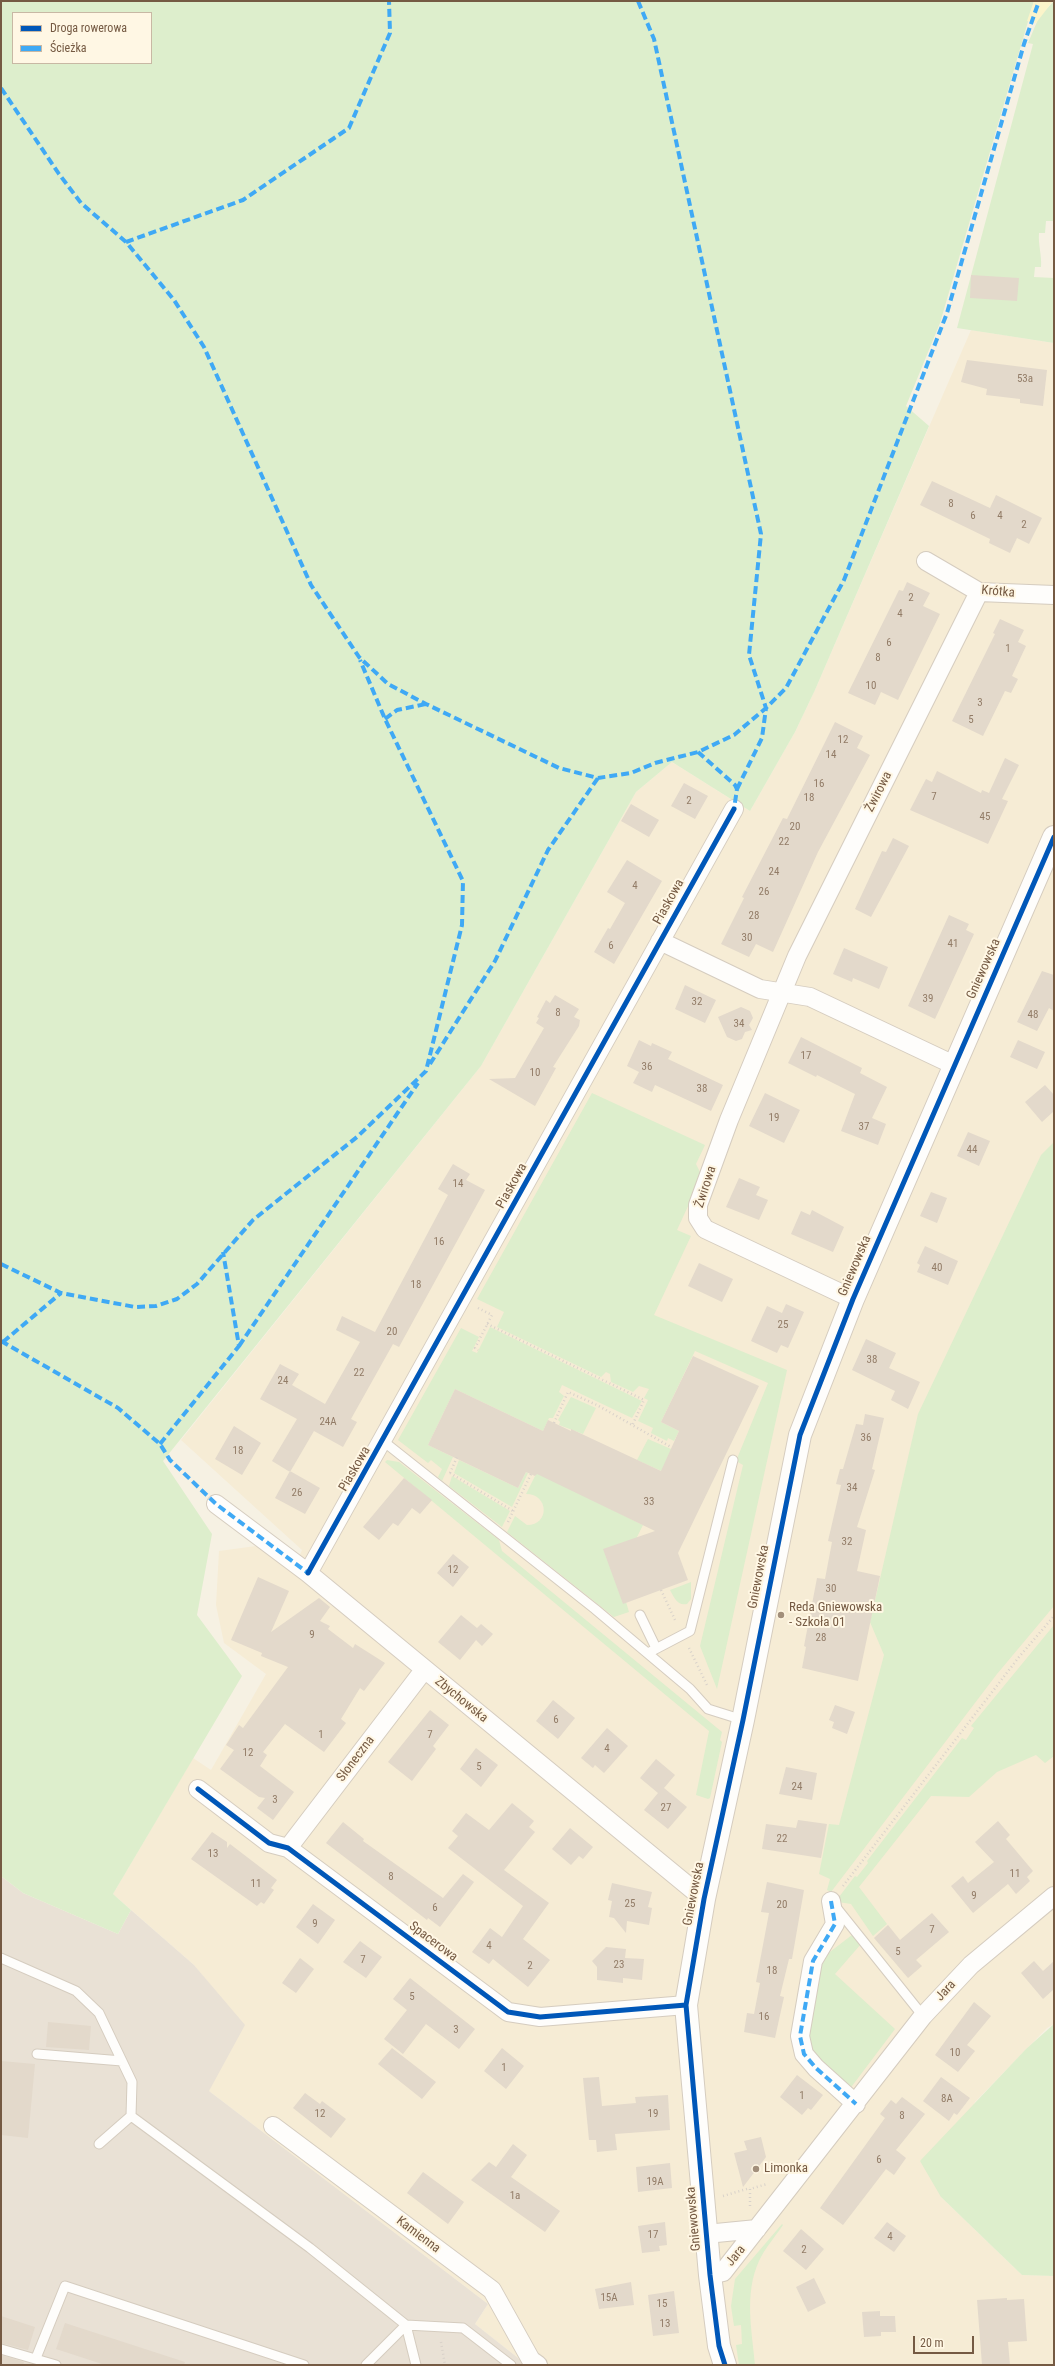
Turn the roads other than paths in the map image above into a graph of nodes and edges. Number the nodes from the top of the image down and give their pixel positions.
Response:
1 (926, 561) dead end
2 (979, 592) junction
3 (1054, 595) edge
4 (734, 809) dead end
5 (1054, 836) edge
6 (660, 941) junction
7 (783, 993) junction
8 (954, 1065) junction
9 (853, 1299) junction
10 (383, 1441) junction
11 (733, 1460) dead end
12 (216, 1504) dead end
13 (308, 1573) junction
14 (640, 1615) dead end
15 (656, 1648) junction
16 (648, 1653) junction
17 (424, 1670) junction
18 (743, 1720) junction
19 (198, 1789) dead end
20 (288, 1848) junction
21 (836, 1896) joint
22 (1054, 1896) edge
23 (704, 1899) junction
24 (1, 1958) edge
25 (686, 2005) junction
26 (923, 2016) junction
27 (37, 2054) dead end
28 (122, 2061) junction
29 (856, 2104) junction
30 (131, 2116) junction
31 (273, 2126) dead end
32 (99, 2144) dead end
33 (757, 2229) junction
34 (706, 2234) junction
35 (710, 2275) junction
36 (406, 2326) junction
37 (1, 2349) edge
38 (36, 2358) junction
39 (720, 2359) edge
40 (56, 2365) edge
41 (304, 2365) edge
42 (366, 2365) edge
43 (416, 2365) edge
44 (511, 2365) edge
45 (538, 2365) edge

1 - 2 street, Krótka
2 - 3 street, Krótka
2 - 7 street, Żwirowa
4 - 6 street, Piaskowa
5 - 8 street, Gniewowska
6 - 7 street
6 - 10 street, Piaskowa
7 - 8 street
7 - 9 street, Żwirowa
8 - 9 street, Gniewowska
9 - 18 street, Gniewowska
10 - 13 street, Piaskowa
10 - 16 lane
11 - 15 lane
12 - 13 street, Zbychowska
13 - 17 street, Zbychowska
14 - 15 lane
15 - 16 lane
16 - 18 lane
17 - 20 street, Słoneczna
17 - 23 street, Zbychowska
18 - 23 street, Gniewowska
19 - 20 street, Spacerowa
20 - 25 street, Spacerowa
21 - 26 lane
21 - 29 street
22 - 26 street, Jara
23 - 25 street, Gniewowska
24 - 28 lane
25 - 34 street, Gniewowska
26 - 29 street, Jara
27 - 28 lane
28 - 30 lane
29 - 33 street, Jara
30 - 32 lane
30 - 36 lane
31 - 45 street, Kamienna
33 - 34 street, Jara
33 - 35 street, Jara
34 - 35 street, Gniewowska
35 - 39 street, Gniewowska
36 - 42 lane
36 - 43 lane
36 - 44 lane
37 - 38 lane
38 - 40 lane
38 - 41 lane

